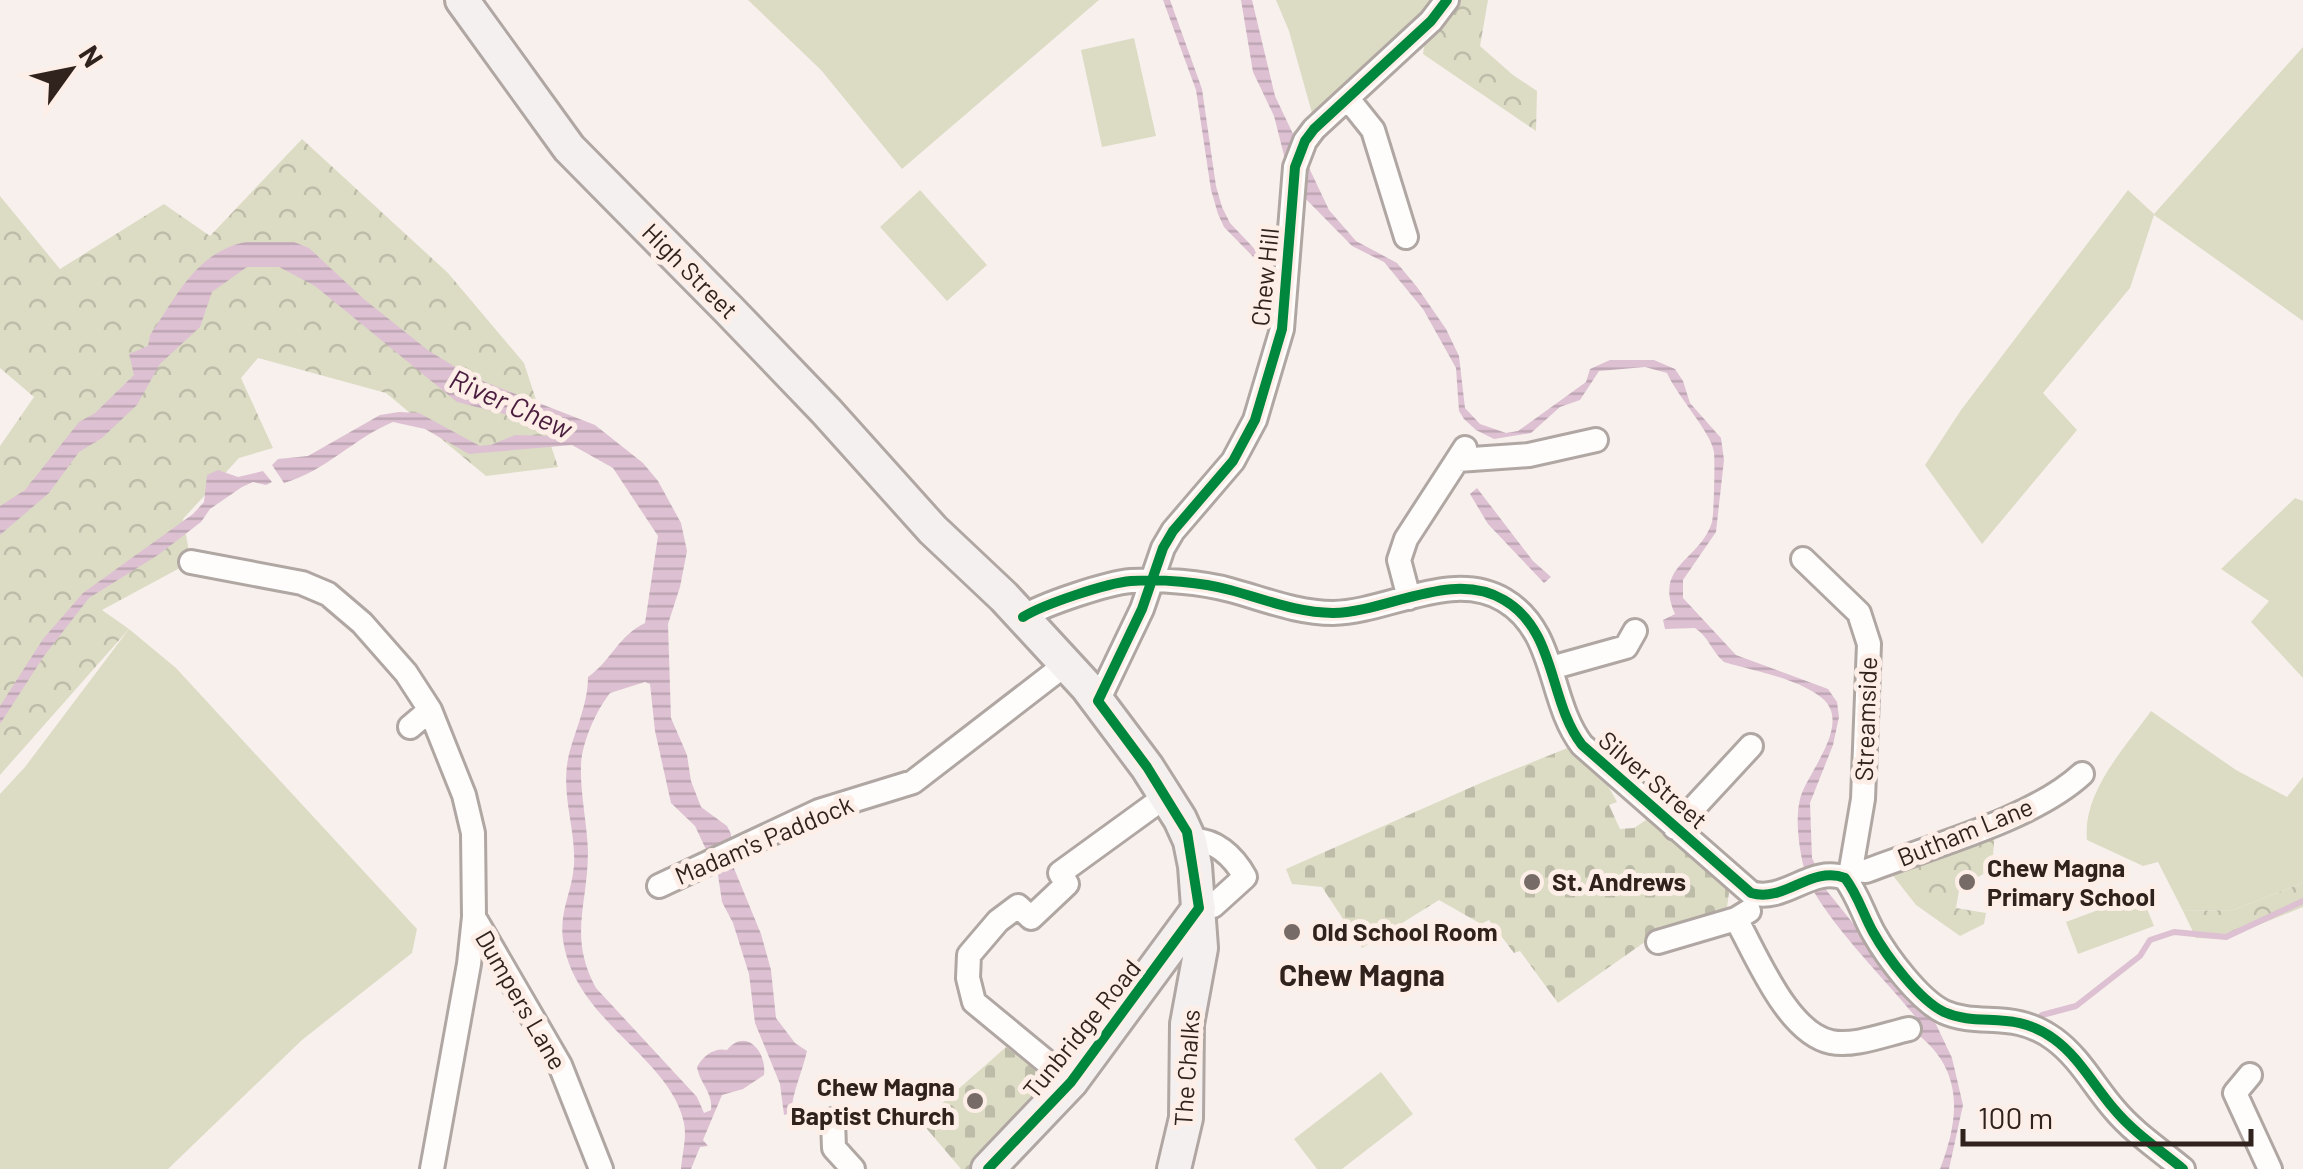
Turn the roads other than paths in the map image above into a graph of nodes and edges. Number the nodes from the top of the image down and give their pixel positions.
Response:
1 (462, 0) edge
2 (1447, 0) edge
3 (1348, 100) junction
4 (1422, 204) dead end
5 (1398, 210) junction
6 (1406, 237) dead end
7 (1596, 440) dead end
8 (1802, 559) dead end
9 (191, 562) dead end
10 (1150, 583) junction
11 (1409, 598) junction
12 (1023, 617) junction
13 (1635, 631) dead end
14 (1066, 664) junction
15 (1552, 668) junction
16 (1098, 701) junction
17 (430, 710) junction
18 (410, 727) dead end
19 (1752, 746) dead end
20 (1732, 766) junction
21 (2082, 774) dead end
22 (1750, 783) dead end
23 (1166, 796) junction
24 (1675, 828) junction
25 (1190, 840) junction
26 (1831, 876) junction
27 (660, 886) dead end
28 (1763, 896) junction
29 (1199, 908) junction
30 (474, 918) junction
31 (1736, 919) junction
32 (1658, 942) dead end
33 (1909, 1029) dead end
34 (2250, 1074) dead end
35 (1070, 1082) junction
36 (833, 1120) dead end
37 (432, 1169) edge
38 (601, 1169) edge
39 (853, 1169) edge
40 (988, 1169) edge
41 (1174, 1169) edge
42 (2184, 1169) edge
43 (2270, 1169) edge

1 - 12 main road, High Street
2 - 3 street, Chew Hill
3 - 5 street
3 - 10 street, Chew Hill
4 - 5 street
5 - 6 street
7 - 11 street
8 - 26 street, Streamside
9 - 17 street, Dumpers Lane
10 - 11 street, Silver Street
10 - 12 street, Silver Street
10 - 16 street, Chew Hill
11 - 15 street, Silver Street
12 - 14 main road, High Street
13 - 15 street
14 - 16 main road, High Street
14 - 27 street, Madam's Paddock
15 - 24 street, Silver Street
16 - 23 main road, High Street
17 - 18 street
17 - 30 street, Dumpers Lane
19 - 20 street
20 - 22 street
20 - 24 street
21 - 26 street, Butham Lane
23 - 25 main road, High Street
23 - 35 street
24 - 28 street, Silver Street
25 - 29 main road, The Chalks
25 - 29 street
26 - 28 street
26 - 42 street
28 - 31 street
29 - 35 main road, Tunbridge Road
29 - 41 main road, The Chalks
30 - 37 street
30 - 38 street, Dumpers Lane
31 - 32 street
31 - 33 street
34 - 43 street
35 - 40 main road, Tunbridge Road
36 - 39 street

